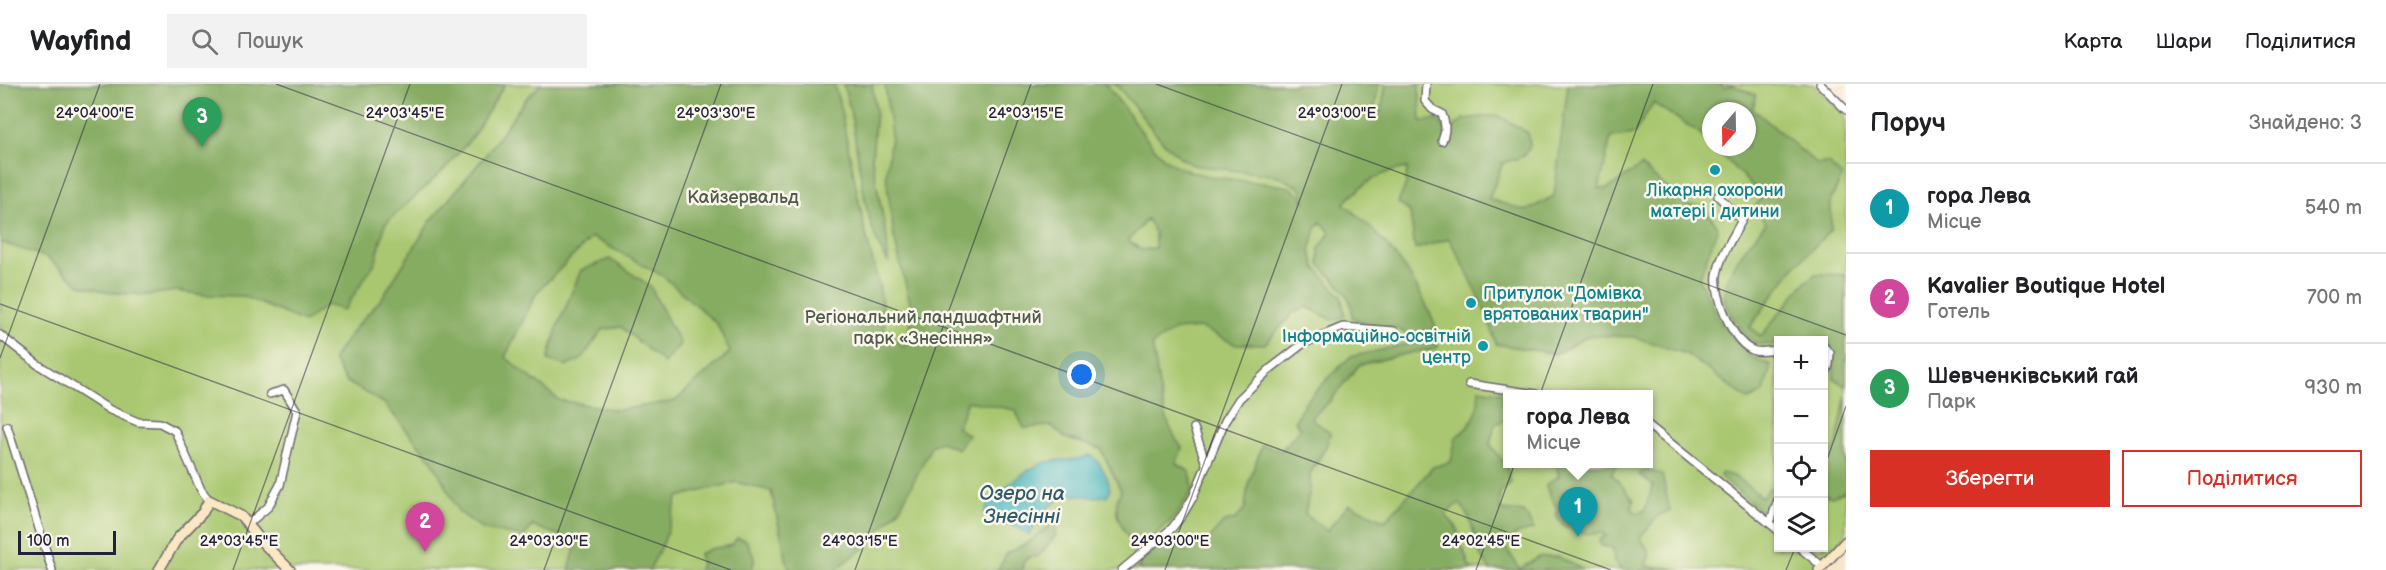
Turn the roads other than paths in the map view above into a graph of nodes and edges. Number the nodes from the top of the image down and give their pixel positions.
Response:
1 (1426, 84) edge
2 (1820, 84) edge
3 (1846, 110) edge
4 (1443, 141) dead end
5 (1718, 196) dead end
6 (1394, 332) dead end
7 (0, 335) edge
8 (1774, 350) edge
9 (1469, 384) dead end
10 (1509, 390) edge
11 (270, 394) dead end
12 (7, 426) dead end
13 (1194, 428) dead end
14 (1653, 429) edge
15 (1206, 464) junction
16 (209, 500) junction
17 (224, 506) junction
18 (203, 512) junction
19 (1774, 513) edge
20 (1770, 523) junction
21 (248, 524) junction
22 (1774, 526) edge
23 (1846, 541) edge
24 (1804, 552) edge
25 (1821, 568) edge
26 (52, 570) edge
27 (159, 570) edge
28 (290, 570) edge
29 (1122, 570) edge

1 - 4 street
2 - 3 street
5 - 8 street
6 - 15 street
7 - 16 street
9 - 10 street
11 - 21 street
12 - 26 street
13 - 15 street
14 - 20 street
15 - 29 street
16 - 17 street
16 - 18 street
17 - 18 street
17 - 21 street
18 - 27 street
19 - 20 street
20 - 22 street
21 - 28 street
23 - 25 street
24 - 25 street

